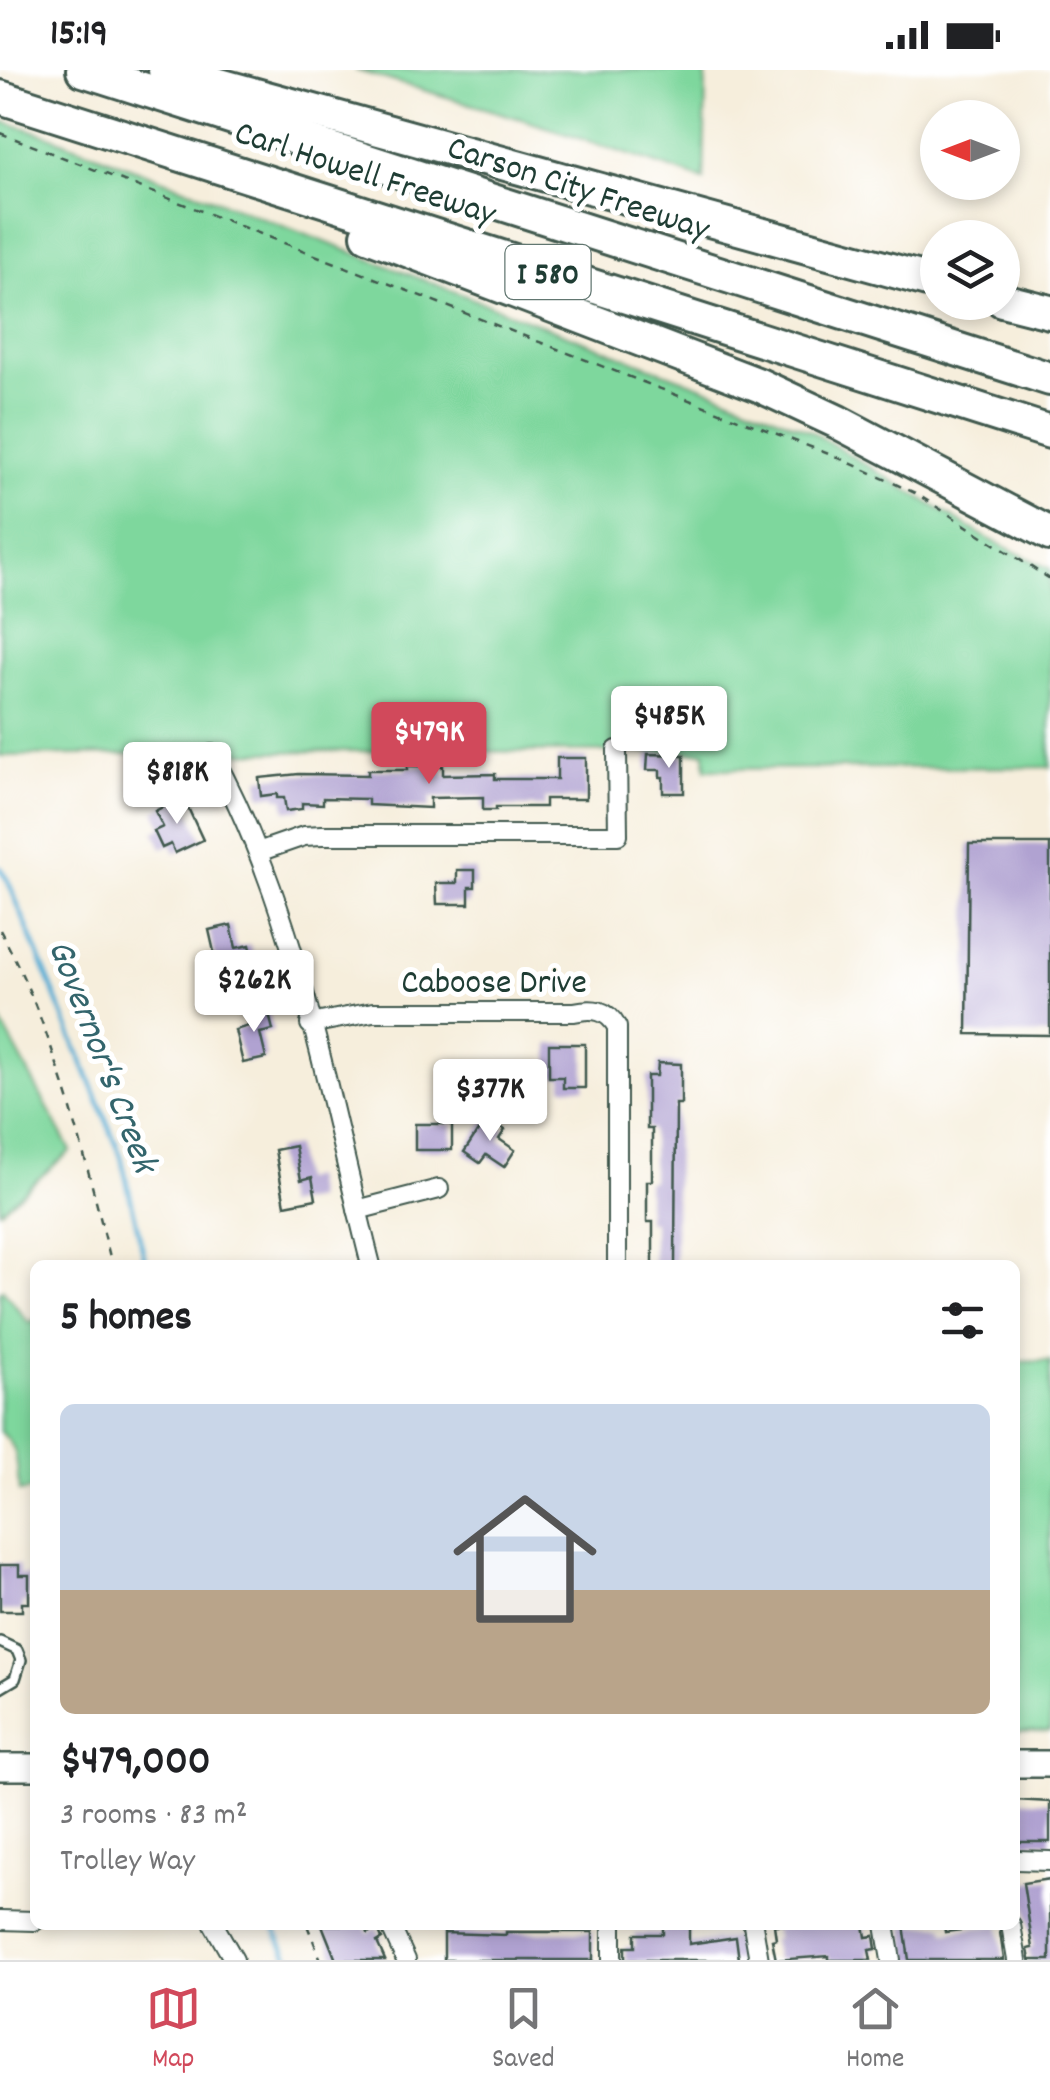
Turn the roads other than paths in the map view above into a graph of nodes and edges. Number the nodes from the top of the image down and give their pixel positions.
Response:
1 (83, 70) edge
2 (165, 70) edge
3 (0, 96) edge
4 (46, 112) junction
5 (920, 277) edge
6 (1020, 304) edge
7 (1050, 312) edge
8 (1050, 379) edge
9 (1050, 432) edge
10 (998, 509) junction
11 (1050, 534) edge
12 (1050, 546) edge
13 (617, 750) dead end
14 (212, 754) dead end
15 (258, 852) junction
16 (310, 1024) junction
17 (439, 1188) dead end
18 (357, 1210) junction
19 (370, 1260) edge
20 (617, 1260) edge
21 (0, 1642) edge
22 (0, 1688) edge
23 (1020, 1764) edge
24 (1050, 1764) edge
25 (0, 1767) edge
26 (30, 1767) edge
27 (1020, 1860) edge
28 (1050, 1860) edge
29 (0, 1920) edge
30 (30, 1921) edge
31 (217, 1930) edge
32 (392, 1930) edge
33 (612, 1930) edge
34 (754, 1930) edge
35 (886, 1930) edge
36 (1013, 1930) edge
37 (234, 1960) edge
38 (406, 1960) edge
39 (612, 1960) edge
40 (758, 1960) edge
41 (891, 1960) edge
42 (1017, 1960) edge

1 - 8 highway, Carson City Freeway / I 580
2 - 5 highway
3 - 4 highway, Carl Howell Freeway / I 580
4 - 9 highway, Carl Howell Freeway / I 580
4 - 10 highway
6 - 7 highway
10 - 11 highway
10 - 12 highway
13 - 15 street
14 - 15 street
15 - 16 street
16 - 18 street
16 - 20 street, Caboose Drive
17 - 18 street
18 - 19 street
21 - 22 lane
23 - 24 main road
25 - 26 main road
27 - 28 street
29 - 30 street
31 - 37 street
32 - 38 street
33 - 39 street
34 - 40 street
35 - 41 street
36 - 42 street

